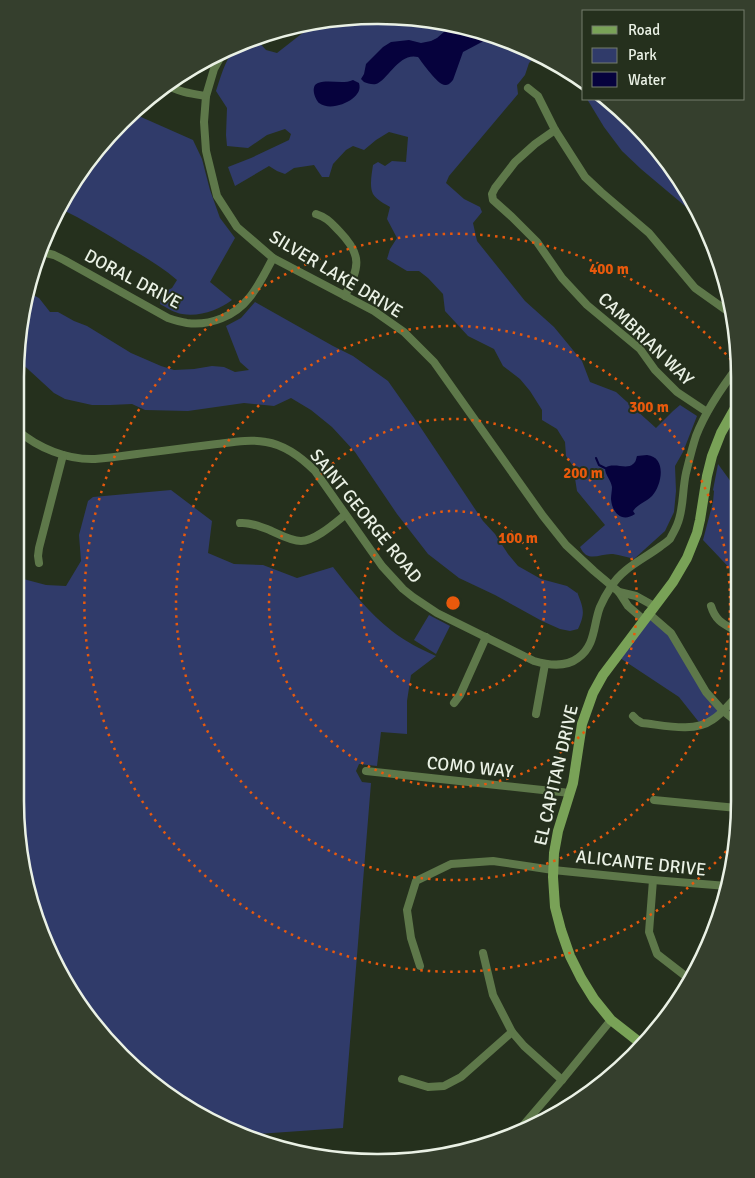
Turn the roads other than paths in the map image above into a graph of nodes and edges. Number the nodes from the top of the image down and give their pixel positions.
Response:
1 (218, 62) edge
2 (174, 88) edge
3 (528, 88) dead end
4 (206, 96) junction
5 (555, 130) junction
6 (316, 214) dead end
7 (47, 253) edge
8 (273, 258) junction
9 (345, 296) junction
10 (724, 309) edge
11 (731, 376) edge
12 (707, 412) junction
13 (731, 415) edge
14 (24, 434) edge
15 (64, 455) junction
16 (345, 515) junction
17 (240, 523) dead end
18 (39, 563) dead end
19 (612, 586) junction
20 (619, 592) junction
21 (711, 606) dead end
22 (649, 613) junction
23 (731, 628) edge
24 (486, 637) junction
25 (545, 664) junction
26 (731, 702) edge
27 (454, 703) dead end
28 (722, 710) junction
29 (536, 714) dead end
30 (633, 716) dead end
31 (731, 717) edge
32 (366, 771) dead end
33 (570, 793) junction
34 (654, 800) dead end
35 (731, 807) edge
36 (553, 870) junction
37 (653, 880) junction
38 (720, 886) edge
39 (483, 953) dead end
40 (420, 966) dead end
41 (685, 976) edge
42 (611, 1020) junction
43 (512, 1032) junction
44 (637, 1041) edge
45 (402, 1079) dead end
46 (562, 1080) junction
47 (527, 1121) edge

1 - 4 street, SILVER LAKE DRIVE
2 - 4 street
3 - 5 street
4 - 8 street, SILVER LAKE DRIVE
5 - 10 street
5 - 12 street, CAMBRIAN WAY
6 - 9 street
7 - 8 street, DORAL DRIVE
8 - 9 street, SILVER LAKE DRIVE
9 - 19 street, SILVER LAKE DRIVE
11 - 12 street, SAINT GEORGE ROAD
12 - 19 street, SAINT GEORGE ROAD
13 - 22 street, EL CAPITAN DRIVE
14 - 15 street, SAINT GEORGE ROAD
15 - 16 street, SAINT GEORGE ROAD
15 - 18 street
16 - 17 street
16 - 24 street, SAINT GEORGE ROAD
19 - 20 street, SILVER LAKE DRIVE
19 - 25 street, SAINT GEORGE ROAD
20 - 22 street
20 - 22 street
21 - 23 street
22 - 28 street
22 - 33 street, EL CAPITAN DRIVE
24 - 25 street, SAINT GEORGE ROAD
24 - 27 street
25 - 29 street
26 - 28 street
28 - 30 street
28 - 31 street
32 - 33 street, COMO WAY
33 - 36 street, EL CAPITAN DRIVE
34 - 35 street
36 - 37 street, ALICANTE DRIVE
36 - 40 street, ALICANTE DRIVE
36 - 42 street, EL CAPITAN DRIVE
37 - 38 street, ALICANTE DRIVE
37 - 41 street
39 - 43 street
42 - 44 street, EL CAPITAN DRIVE
42 - 46 street
43 - 45 street
43 - 46 street
46 - 47 street

